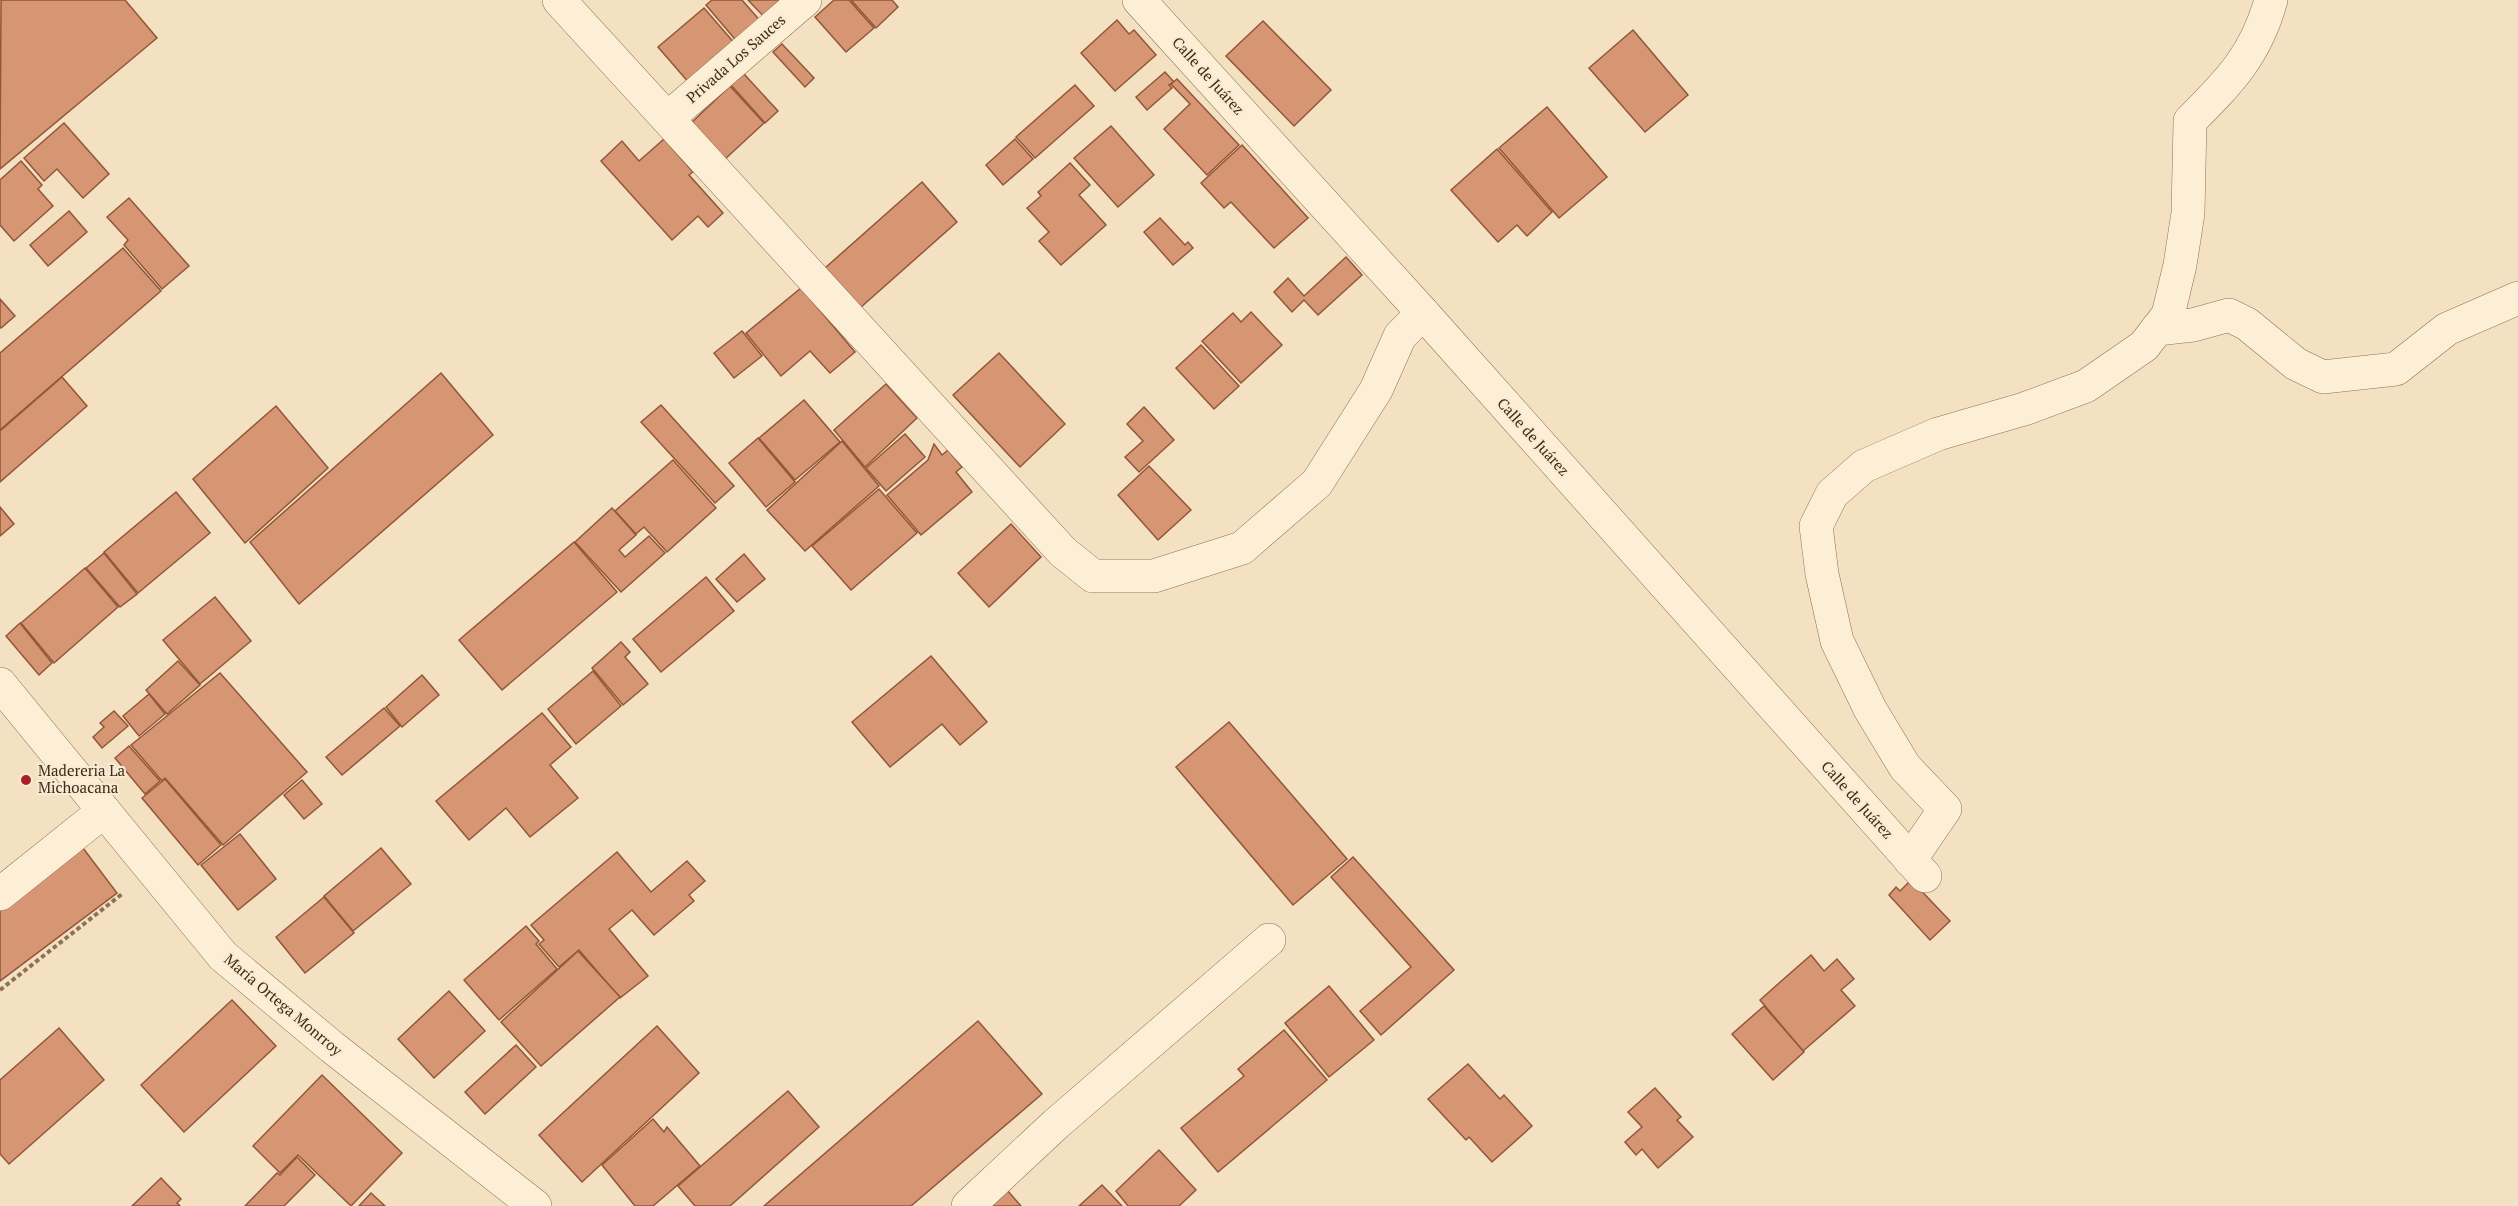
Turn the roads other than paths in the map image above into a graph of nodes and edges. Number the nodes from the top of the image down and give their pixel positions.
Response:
1 (559, 0) edge
2 (805, 0) edge
3 (1139, 0) edge
4 (2271, 0) edge
5 (668, 118) junction
6 (2518, 298) edge
7 (1423, 313) junction
8 (2157, 328) junction
9 (0, 684) edge
10 (104, 811) junction
11 (0, 894) edge
12 (1269, 940) dead end
13 (535, 1206) edge
14 (968, 1206) edge

1 - 5 street
2 - 5 street, Privada Los Sauces
3 - 7 street, Calle de Juárez
4 - 8 street
5 - 7 street
6 - 8 street
7 - 8 street, Calle de Juárez
9 - 10 street, María Ortega Monrroy
10 - 11 street
10 - 13 street, María Ortega Monrroy
12 - 14 street

